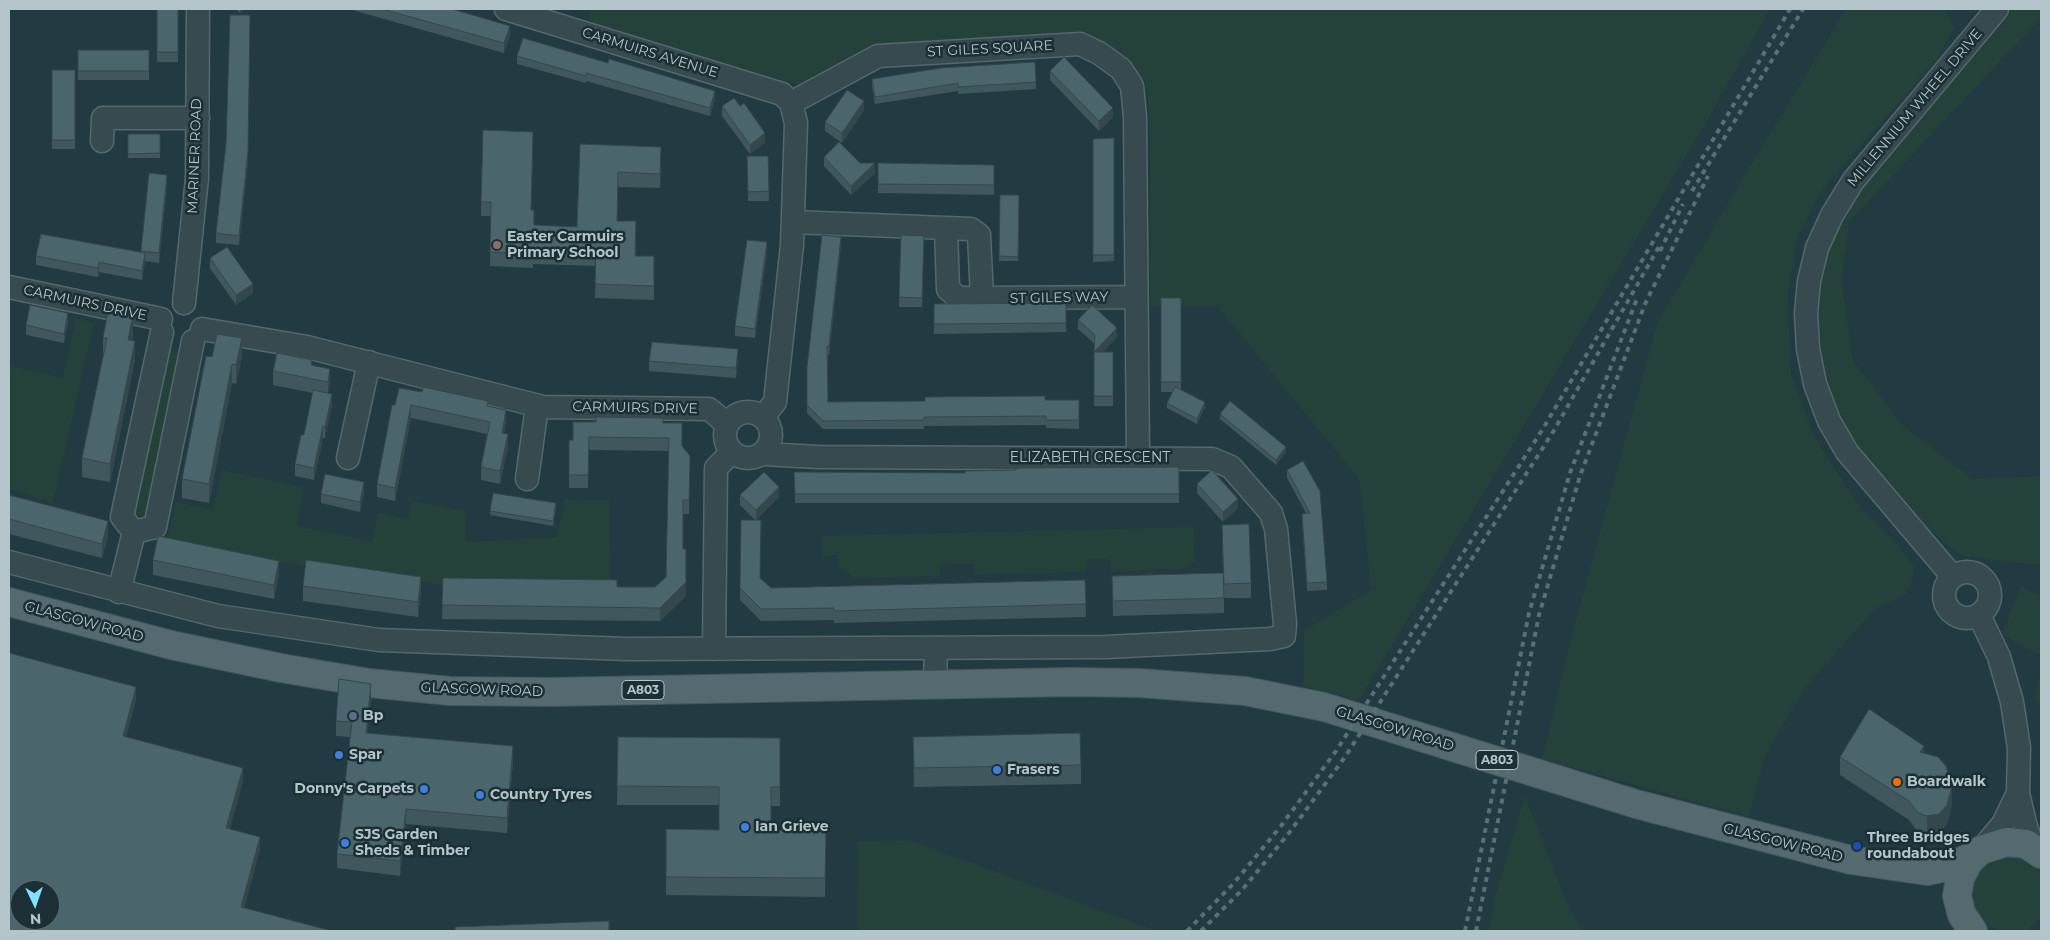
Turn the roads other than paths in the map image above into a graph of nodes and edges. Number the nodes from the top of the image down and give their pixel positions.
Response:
1 (198, 9) edge
2 (506, 9) edge
3 (1998, 9) edge
4 (570, 18) edge
5 (791, 103) junction
6 (198, 118) junction
7 (102, 142) dead end
8 (793, 222) junction
9 (946, 228) junction
10 (9, 288) edge
11 (1136, 297) junction
12 (982, 298) junction
13 (184, 302) junction
14 (162, 325) junction
15 (198, 335) junction
16 (369, 362) junction
17 (537, 406) junction
18 (763, 417) junction
19 (727, 424) junction
20 (732, 452) junction
21 (763, 454) junction
22 (1138, 458) junction
23 (349, 459) dead end
24 (527, 479) dead end
25 (134, 532) junction
26 (9, 562) edge
27 (1953, 577) junction
28 (119, 592) junction
29 (9, 602) edge
30 (1979, 615) junction
31 (936, 648) junction
32 (714, 649) junction
33 (935, 684) junction
34 (2018, 793) junction
35 (2038, 851) edge
36 (1978, 852) junction
37 (1901, 869) junction
38 (1959, 906) junction
39 (1973, 931) edge

1 - 6 street, MARINER ROAD
2 - 4 street, CARMUIRS AVENUE
3 - 27 street, MILLENNIUM WHEEL DRIVE
4 - 5 street, CARMUIRS AVENUE
5 - 8 street
5 - 11 street, ST GILES SQUARE
6 - 7 street
6 - 13 street, MARINER ROAD
8 - 9 street
8 - 18 street
9 - 12 street
9 - 12 street, ST GILES WAY
10 - 14 street, CARMUIRS DRIVE
11 - 12 street, ST GILES WAY
11 - 22 street, ST GILES SQUARE
13 - 14 street, CARMUIRS DRIVE
13 - 15 street
14 - 15 street, CARMUIRS DRIVE
14 - 25 street
15 - 16 street, CARMUIRS DRIVE
15 - 25 street
16 - 17 street, CARMUIRS DRIVE
16 - 23 street
17 - 19 street, CARMUIRS DRIVE
17 - 24 street
18 - 19 street
18 - 21 street
19 - 20 street
20 - 21 street
20 - 32 street
21 - 22 street, ELIZABETH CRESCENT
22 - 31 street, ELIZABETH CRESCENT
25 - 28 street
26 - 28 street
27 - 30 street
27 - 30 street
28 - 32 street
29 - 33 main road, GLASGOW ROAD / A803
30 - 34 street
31 - 32 street
31 - 33 street
33 - 37 main road, GLASGOW ROAD / A803
34 - 35 street
34 - 36 street
35 - 36 main road
36 - 37 main road, A803
36 - 38 main road
37 - 38 main road, A803
38 - 39 main road

